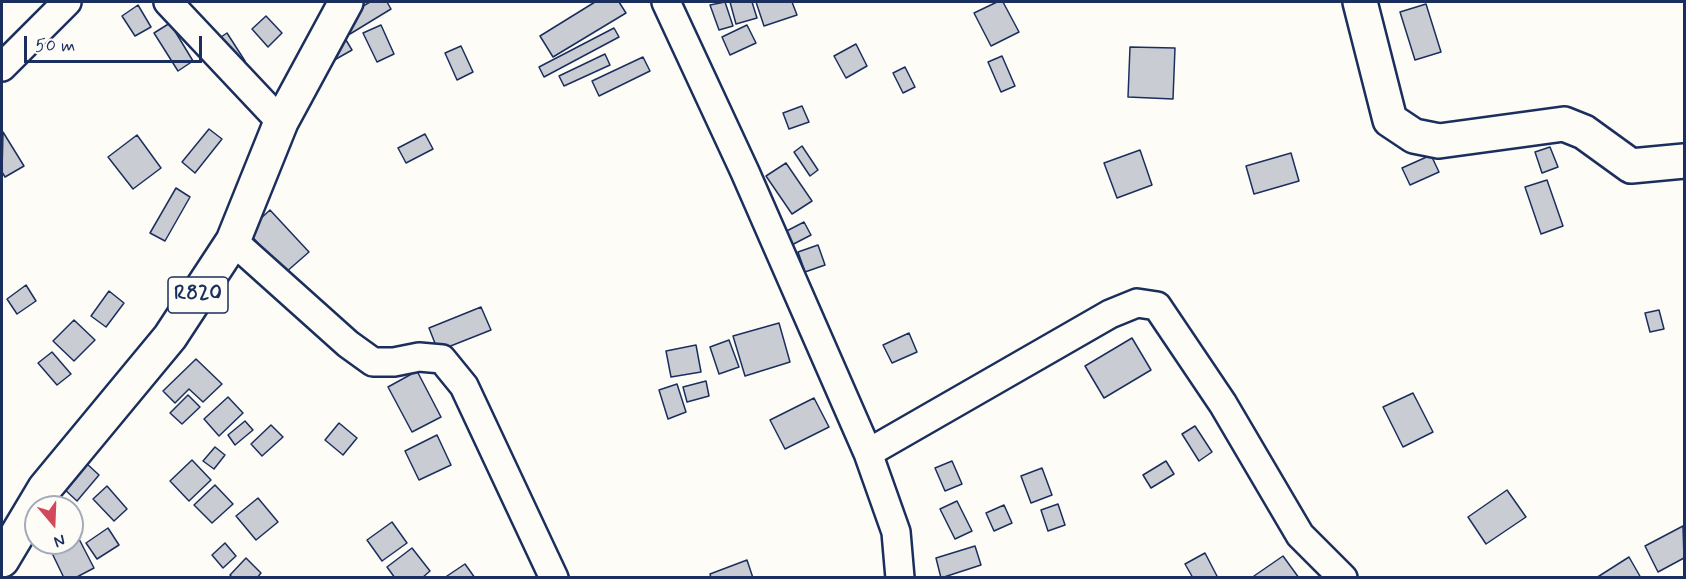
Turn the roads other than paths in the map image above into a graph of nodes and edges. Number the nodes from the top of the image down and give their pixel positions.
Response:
1 (67, 2) edge
2 (168, 2) edge
3 (346, 2) edge
4 (666, 2) edge
5 (1360, 2) edge
6 (2, 67) edge
7 (280, 122) junction
8 (1684, 161) edge
9 (233, 241) junction
10 (868, 453) junction
11 (2, 560) edge
12 (554, 578) edge
13 (900, 578) edge
14 (1343, 578) edge

1 - 6 street
2 - 7 street
3 - 7 main road, R820
4 - 10 street
5 - 8 main road
7 - 9 main road, R820
9 - 11 main road, R820
9 - 12 street
10 - 13 street
10 - 14 street

